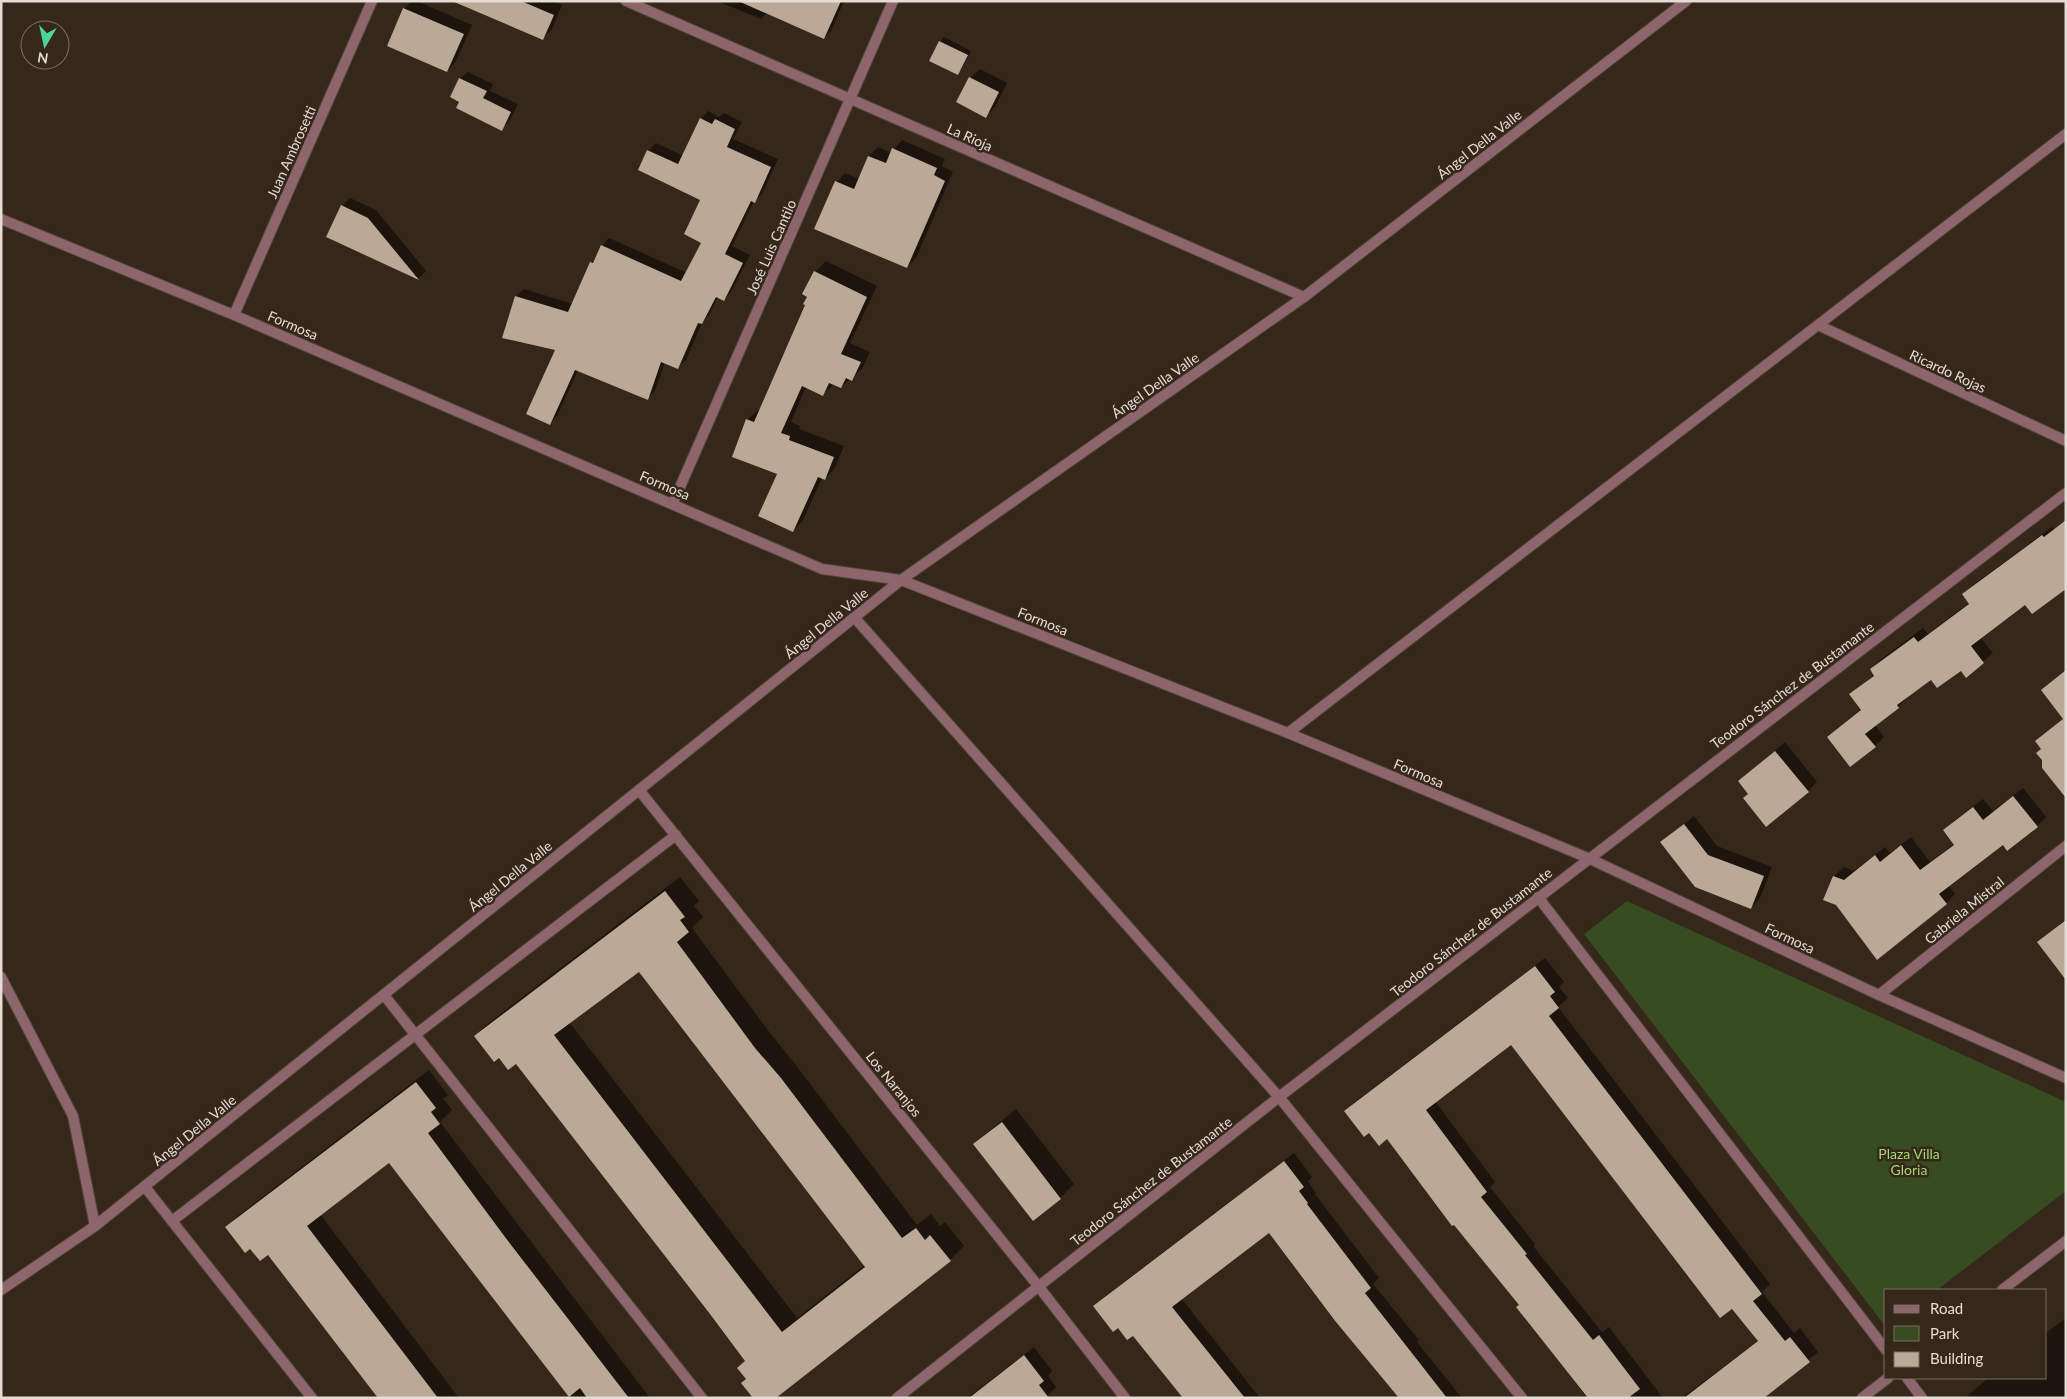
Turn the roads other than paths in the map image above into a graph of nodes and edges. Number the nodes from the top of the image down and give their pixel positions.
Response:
1 (372, 1) edge
2 (626, 1) edge
3 (893, 1) edge
4 (1686, 1) edge
5 (850, 99) junction
6 (2066, 134) edge
7 (1, 219) edge
8 (1304, 297) junction
9 (234, 315) junction
10 (1818, 325) junction
11 (2066, 441) edge
12 (2066, 493) edge
13 (673, 503) junction
14 (901, 580) junction
15 (854, 618) junction
16 (1288, 733) junction
17 (640, 790) junction
18 (676, 835) junction
19 (2066, 846) edge
20 (1588, 858) junction
21 (1538, 897) junction
22 (1, 977) edge
23 (384, 995) junction
24 (1879, 995) junction
25 (415, 1034) junction
26 (2066, 1078) edge
27 (1279, 1097) junction
28 (145, 1187) junction
29 (172, 1221) junction
30 (95, 1226) junction
31 (2066, 1241) edge
32 (1039, 1287) junction
33 (2003, 1289) edge
34 (1, 1290) edge
35 (1884, 1347) edge
36 (1887, 1379) edge
37 (1908, 1379) edge
38 (312, 1398) edge
39 (702, 1398) edge
40 (897, 1398) edge
41 (1125, 1398) edge
42 (1522, 1398) edge
43 (1862, 1398) edge
44 (1922, 1398) edge

1 - 9 street, Juan Ambrosetti
2 - 5 street, La Rioja
3 - 5 street, José Luis Cantilo
4 - 8 street, Ángel Della Valle
5 - 8 street, La Rioja
5 - 13 street, José Luis Cantilo
6 - 10 street
7 - 9 street, Formosa
8 - 14 street, Ángel Della Valle
9 - 13 street, Formosa
10 - 11 street, Ricardo Rojas
10 - 16 street
12 - 20 street, Teodoro Sánchez de Bustamante
13 - 14 street, Formosa
14 - 15 street, Ángel Della Valle
14 - 16 street, Formosa
15 - 17 street, Ángel Della Valle
15 - 27 street
16 - 20 street, Formosa
17 - 18 street, Los Naranjos
17 - 23 street, Ángel Della Valle
18 - 25 street
18 - 32 street, Los Naranjos
19 - 24 street, Gabriela Mistral
20 - 21 street, Teodoro Sánchez de Bustamante
20 - 24 street, Formosa
21 - 27 street, Teodoro Sánchez de Bustamante
21 - 35 street
22 - 30 street
23 - 25 street
23 - 28 street, Ángel Della Valle
24 - 26 street, Formosa
25 - 29 street
25 - 39 street
27 - 32 street, Teodoro Sánchez de Bustamante
27 - 42 street
28 - 29 street
28 - 30 street, Ángel Della Valle
29 - 38 street
30 - 34 street, Ángel Della Valle
31 - 33 street
32 - 40 street, Teodoro Sánchez de Bustamante
32 - 41 street, Los Naranjos
36 - 43 street
37 - 44 street

